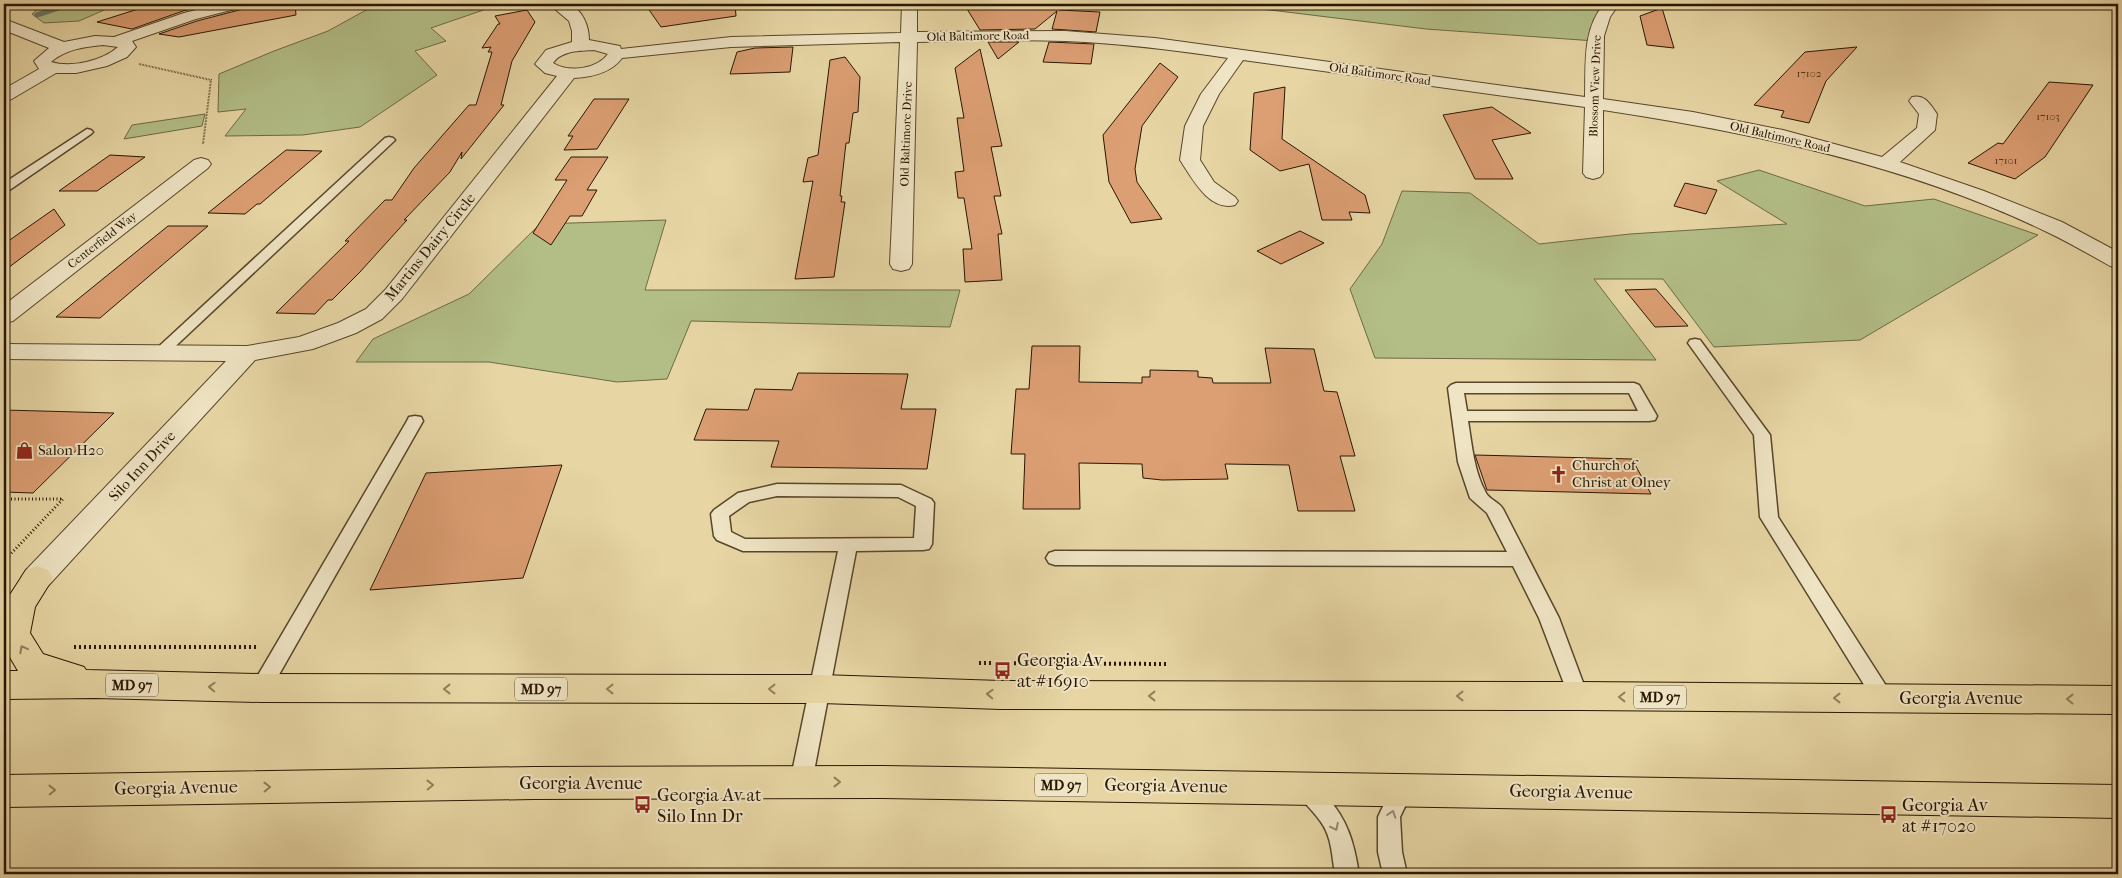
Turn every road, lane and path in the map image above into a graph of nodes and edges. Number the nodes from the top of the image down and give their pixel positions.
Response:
1 (238, 4) edge
2 (556, 4) edge
3 (910, 4) edge
4 (1612, 4) edge
5 (4, 24) edge
6 (909, 37) junction
7 (118, 41) junction
8 (580, 46) junction
9 (64, 48) junction
10 (617, 54) junction
11 (1239, 54) junction
12 (132, 62) dead end
13 (53, 68) junction
14 (570, 72) junction
15 (4, 96) edge
16 (1918, 101) dead end
17 (1593, 103) junction
18 (87, 132) dead end
19 (389, 140) dead end
20 (201, 164) joint
21 (1886, 164) junction
22 (1593, 173) dead end
23 (4, 188) edge
24 (1228, 201) dead end
25 (2118, 261) edge
26 (901, 264) dead end
27 (4, 316) edge
28 (1695, 343) dead end
29 (4, 351) edge
30 (160, 353) junction
31 (247, 354) junction
32 (1460, 416) junction
33 (415, 421) dead end
34 (4, 499) edge
35 (848, 546) junction
36 (1055, 558) dead end
37 (4, 560) edge
38 (1519, 560) junction
39 (37, 578) junction
40 (4, 602) edge
41 (68, 647) dead end
42 (282, 653) junction
43 (974, 663) dead end
44 (1172, 664) dead end
45 (94, 684) junction
46 (4, 685) edge
47 (261, 688) junction
48 (821, 690) junction
49 (1578, 696) junction
50 (1883, 698) junction
51 (2118, 700) edge
52 (801, 782) junction
53 (1306, 788) junction
54 (1402, 790) junction
55 (4, 791) edge
56 (2118, 802) edge
57 (1347, 874) edge
58 (1395, 874) edge

1 - 7 street
2 - 8 street
3 - 6 street, Old Baltimore Drive
4 - 17 street, Blossom View Drive
5 - 9 street
6 - 10 street, Old Baltimore Road
6 - 11 street, Old Baltimore Road
6 - 26 street, Old Baltimore Drive
7 - 9 street
7 - 13 street
8 - 10 street
8 - 14 street
9 - 13 street
10 - 14 street
11 - 17 street, Old Baltimore Road
11 - 24 street
12 - 20 path
13 - 15 street
14 - 31 street, Martins Dairy Circle
16 - 21 street
17 - 21 street, Old Baltimore Road
17 - 22 street, Blossom View Drive
18 - 23 lane
19 - 30 lane
20 - 27 street, Centerfield Way
21 - 25 street, Old Baltimore Road
28 - 50 lane
29 - 30 street, Martins Dairy Circle
30 - 31 street, Martins Dairy Circle
31 - 39 street, Silo Inn Drive
32 - 32 lane
32 - 38 lane
33 - 42 lane
34 - 37 path
35 - 35 lane
35 - 48 lane
36 - 38 lane
38 - 49 lane
39 - 40 main road
45 -> 39 main road
41 - 42 path
42 - 47 lane
43 - 44 path
45 - 46 main road, Georgia Avenue / MD 97
47 -> 45 main road, Georgia Avenue / MD 97
48 -> 47 main road, Georgia Avenue / MD 97
49 -> 48 main road, Georgia Avenue / MD 97
48 - 52 lane
50 -> 49 main road, Georgia Avenue / MD 97
51 -> 50 main road, Georgia Avenue / MD 97
52 -> 53 main road, Georgia Avenue / MD 97
55 -> 52 main road, Georgia Avenue / MD 97
53 - 54 main road, Georgia Avenue / MD 97
53 -> 57 lane
54 - 56 main road, Georgia Avenue / MD 97
58 -> 54 lane

